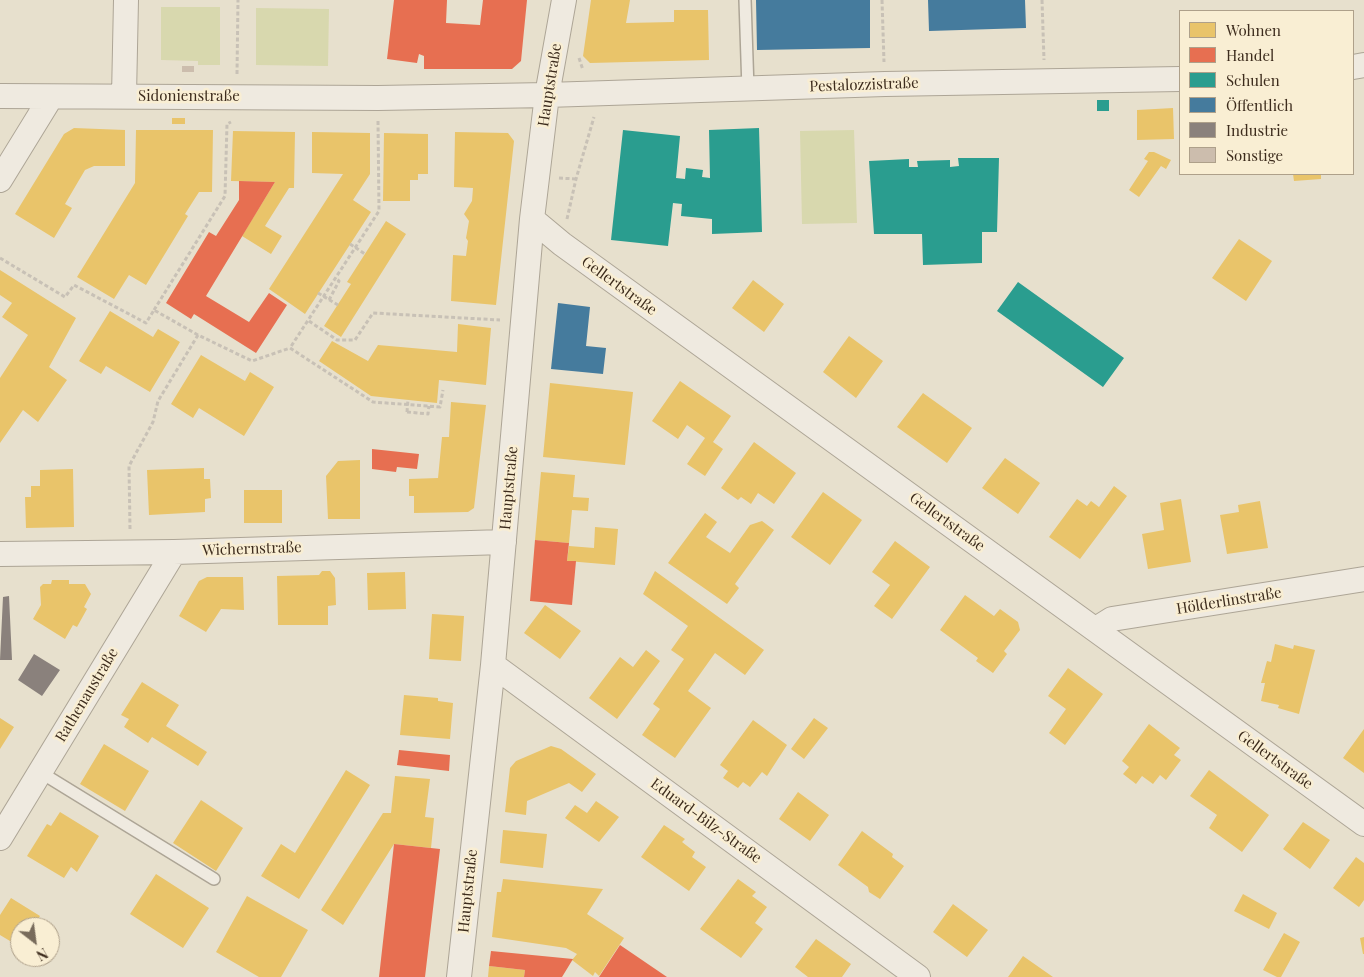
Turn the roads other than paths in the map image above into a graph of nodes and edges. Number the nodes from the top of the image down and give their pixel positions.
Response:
1 (126, 0) edge
2 (564, 0) edge
3 (745, 0) edge
4 (1179, 79) edge
5 (748, 88) junction
6 (547, 95) junction
7 (0, 96) edge
8 (124, 96) junction
9 (51, 97) junction
10 (0, 180) edge
11 (532, 219) junction
12 (504, 542) junction
13 (174, 552) junction
14 (0, 554) edge
15 (1364, 579) edge
16 (1096, 629) junction
17 (494, 664) junction
18 (40, 772) junction
19 (1364, 824) edge
20 (0, 838) edge
21 (214, 880) dead end
22 (458, 977) edge
23 (918, 977) edge

1 - 8 street
2 - 6 street, Hauptstraße
3 - 5 lane
4 - 5 street, Pestalozzistraße
5 - 6 street, Pestalozzistraße
6 - 8 street, Sidonienstraße
6 - 11 street, Hauptstraße
7 - 9 street, Sidonienstraße
8 - 9 street, Sidonienstraße
9 - 10 street
11 - 12 street, Hauptstraße
11 - 16 street, Gellertstraße
12 - 13 street, Wichernstraße
12 - 17 street, Hauptstraße
13 - 14 street, Wichernstraße
13 - 18 street, Rathenaustraße
15 - 16 street, Hölderlinstraße
16 - 19 street, Gellertstraße
17 - 22 street, Hauptstraße
17 - 23 street, Eduard-Bilz-Straße
18 - 20 street, Rathenaustraße
18 - 21 lane

